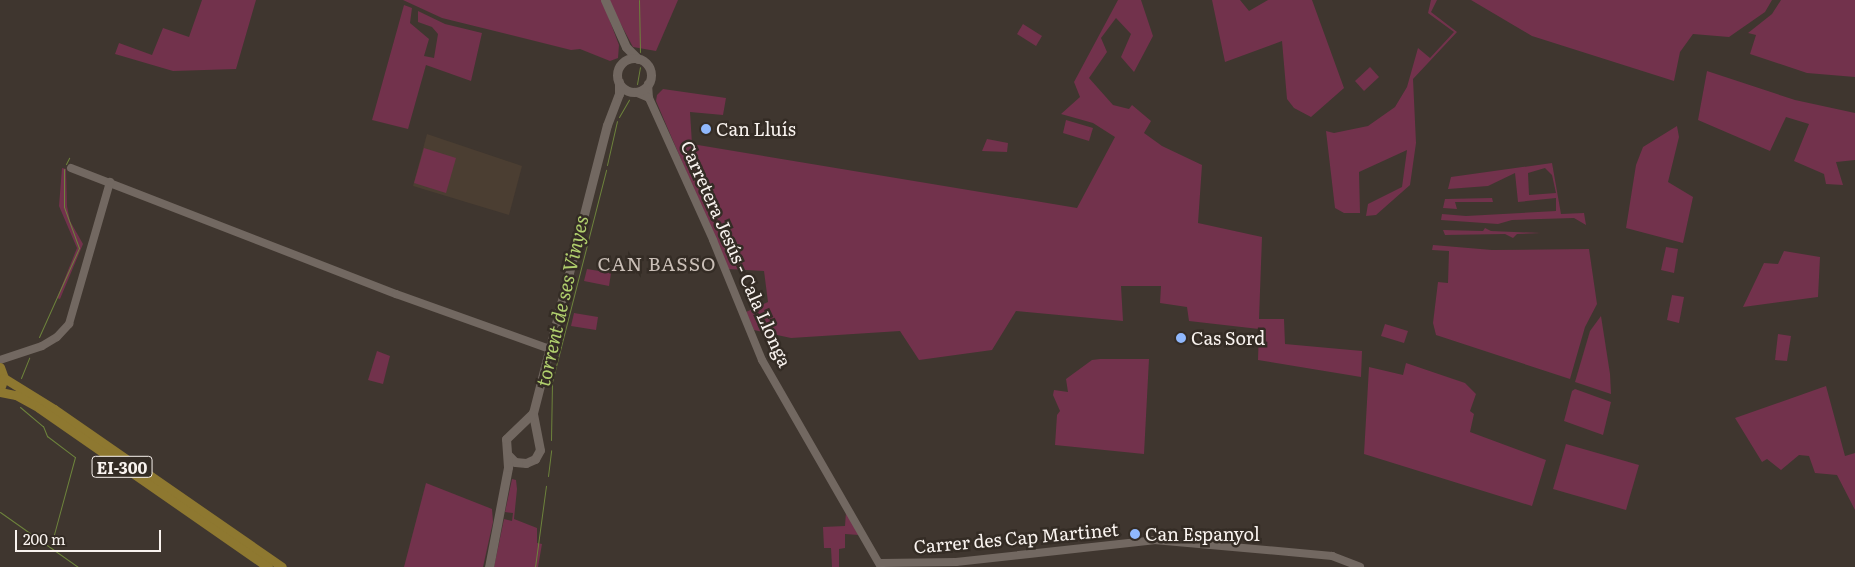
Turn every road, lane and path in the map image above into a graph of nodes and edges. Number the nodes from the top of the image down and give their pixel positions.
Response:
1 (605, 0) edge
2 (626, 47) junction
3 (638, 59) junction
4 (623, 62) junction
5 (619, 82) junction
6 (648, 84) junction
7 (633, 92) junction
8 (617, 99) junction
9 (650, 99) junction
10 (71, 168) dead end
11 (110, 182) junction
12 (550, 349) junction
13 (9, 356) junction
14 (0, 360) edge
15 (2, 372) edge
16 (0, 391) edge
17 (533, 413) junction
18 (519, 429) junction
19 (535, 434) junction
20 (508, 455) junction
21 (520, 463) junction
22 (507, 473) junction
23 (881, 565) edge
24 (268, 567) edge
25 (282, 567) edge
26 (489, 567) edge
27 (1360, 567) edge

1 - 2 main road
2 - 3 main road
2 - 4 main road
3 - 4 main road
3 - 6 main road
4 - 5 main road
5 - 7 main road
5 - 8 main road
6 - 7 main road
6 - 9 street, Carretera Jesús - Cala Llonga
7 - 8 main road
7 - 9 street
8 - 12 main road
9 - 23 street, Carretera Jesús - Cala Llonga
10 - 11 street
11 - 12 street
11 - 13 street
12 - 17 main road
13 - 14 street
13 - 15 street
15 - 16 main road, EI-300
15 - 25 main road, EI-300
16 - 24 main road, EI-300
17 - 18 main road
17 - 19 main road
18 - 19 main road
18 - 20 main road
19 - 21 main road
20 - 21 main road
20 - 22 main road
21 - 22 main road
22 - 26 main road
23 - 27 street, Carrer des Cap Martinet

